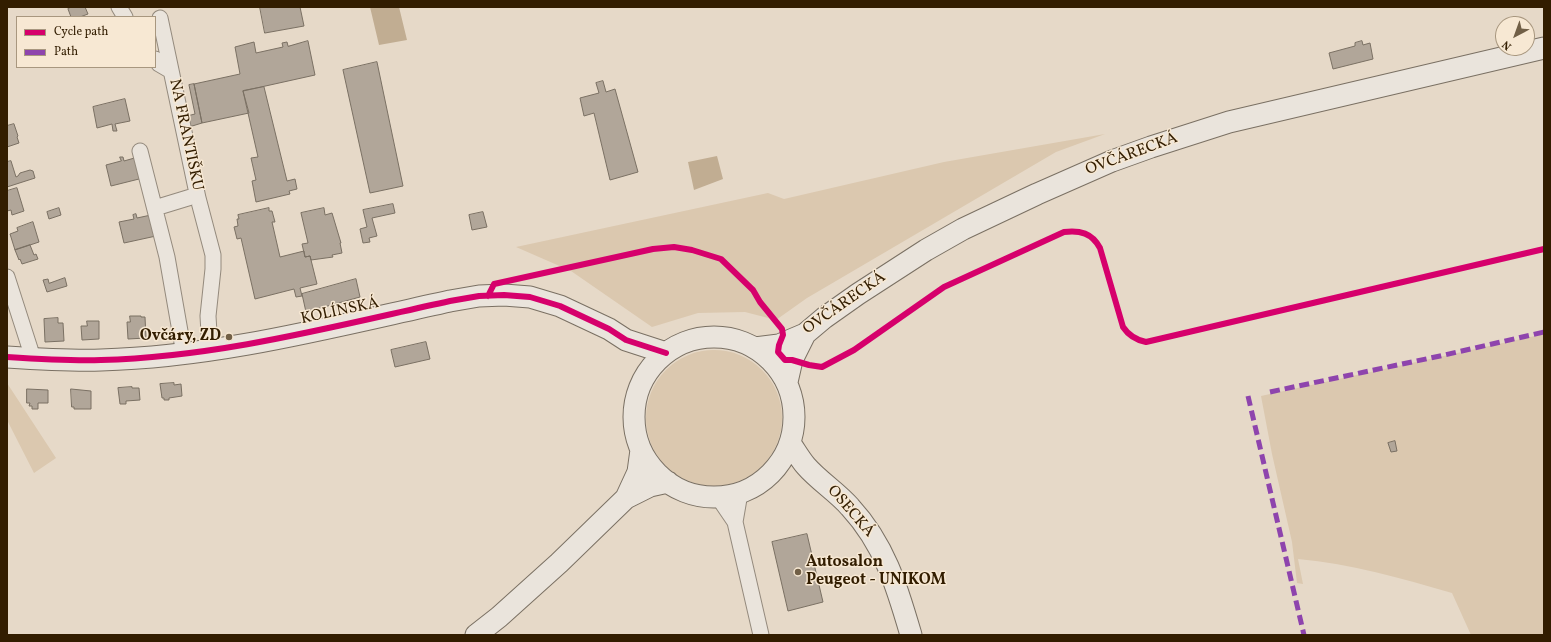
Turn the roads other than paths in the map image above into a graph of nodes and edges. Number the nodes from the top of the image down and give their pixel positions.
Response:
1 (118, 7) edge
2 (124, 16) edge
3 (160, 18) dead end
4 (1544, 48) edge
5 (156, 60) edge
6 (171, 71) junction
7 (140, 151) dead end
8 (198, 198) junction
9 (155, 208) junction
10 (7, 277) edge
11 (805, 334) junction
12 (626, 340) junction
13 (755, 348) junction
14 (210, 350) junction
15 (666, 353) junction
16 (184, 354) junction
17 (7, 357) edge
18 (33, 358) junction
19 (645, 377) junction
20 (787, 382) junction
21 (790, 443) junction
22 (641, 450) junction
23 (774, 470) junction
24 (817, 476) junction
25 (668, 482) junction
26 (740, 493) junction
27 (718, 497) junction
28 (626, 498) junction
29 (735, 522) junction
30 (476, 635) edge
31 (761, 635) edge
32 (911, 635) edge

1 - 2 street
3 - 6 street, NA FRANTIŠKU
4 - 11 main road, OVČÁRECKÁ
5 - 6 street, NA FRANTIŠKU
6 - 8 street, NA FRANTIŠKU
7 - 9 street
8 - 9 street, NA FRANTIŠKU
8 - 14 street, NA FRANTIŠKU
9 - 16 street
10 - 18 street
11 - 13 main road, OVČÁRECKÁ
11 - 20 main road
12 - 14 main road, KOLÍNSKÁ
12 - 15 main road, KOLÍNSKÁ
12 - 19 main road, KOLÍNSKÁ
13 - 15 main road
13 - 20 main road
14 - 16 main road, KOLÍNSKÁ
15 - 19 main road
16 - 18 main road, KOLÍNSKÁ
17 - 18 main road, KOLÍNSKÁ
19 - 22 main road
20 - 21 main road
21 - 23 main road
21 - 24 main road, OSECKÁ
22 - 25 main road
22 - 28 main road
23 - 24 main road
23 - 26 main road
24 - 32 main road, OSECKÁ
25 - 27 main road
25 - 28 main road
26 - 27 main road
26 - 29 street
27 - 29 street
28 - 30 main road
29 - 31 street

